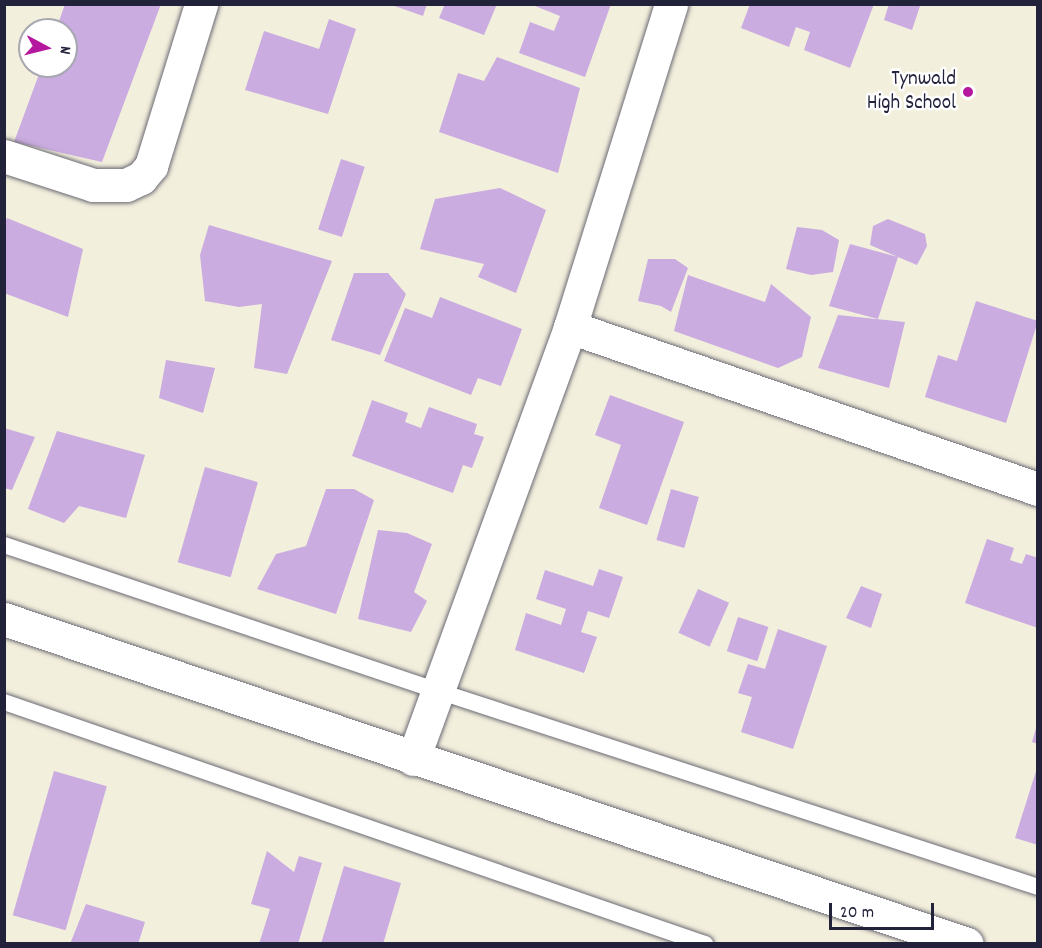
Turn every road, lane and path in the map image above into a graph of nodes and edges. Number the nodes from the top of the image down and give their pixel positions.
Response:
1 (201, 4) edge
2 (671, 4) edge
3 (4, 156) edge
4 (570, 327) junction
5 (1038, 489) edge
6 (4, 544) edge
7 (4, 619) edge
8 (438, 691) junction
9 (4, 702) edge
10 (413, 759) junction
11 (1038, 887) edge
12 (705, 944) edge
13 (967, 944) edge

1 - 3 street
2 - 4 street
4 - 5 street
4 - 8 street
6 - 8 lane
7 - 10 street
8 - 10 street
8 - 11 lane
9 - 12 lane
10 - 13 street

